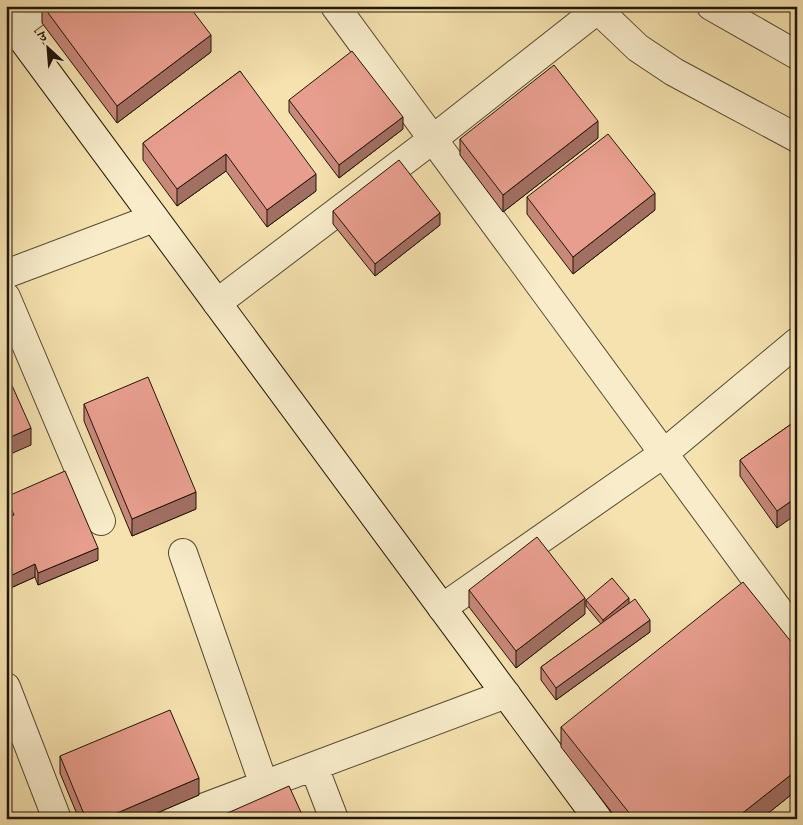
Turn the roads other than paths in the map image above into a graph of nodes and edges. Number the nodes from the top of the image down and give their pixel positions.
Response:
1 (44, 6) edge
2 (335, 6) edge
3 (711, 6) edge
4 (595, 8) edge
5 (11, 23) edge
6 (797, 55) edge
7 (797, 138) edge
8 (433, 140) junction
9 (154, 218) junction
10 (6, 274) edge
11 (6, 297) edge
12 (217, 303) junction
13 (797, 342) edge
14 (663, 454) junction
15 (101, 521) dead end
16 (183, 553) dead end
17 (442, 608) junction
18 (797, 635) edge
19 (6, 687) edge
20 (506, 694) junction
21 (314, 767) junction
22 (264, 785) junction
23 (57, 819) edge
24 (173, 819) edge
25 (334, 819) edge
26 (598, 819) edge

1 - 5 street
2 - 8 street
3 - 6 street
4 - 7 street
4 - 8 street
5 - 9 street
8 - 12 street
8 - 14 street
9 - 10 street
9 - 12 street
11 - 15 street
12 - 17 street
13 - 14 street
14 - 17 street
14 - 18 street
16 - 22 street
17 - 20 street
19 - 23 street
20 - 21 street
20 - 26 street
21 - 22 street
21 - 25 street
22 - 24 street

